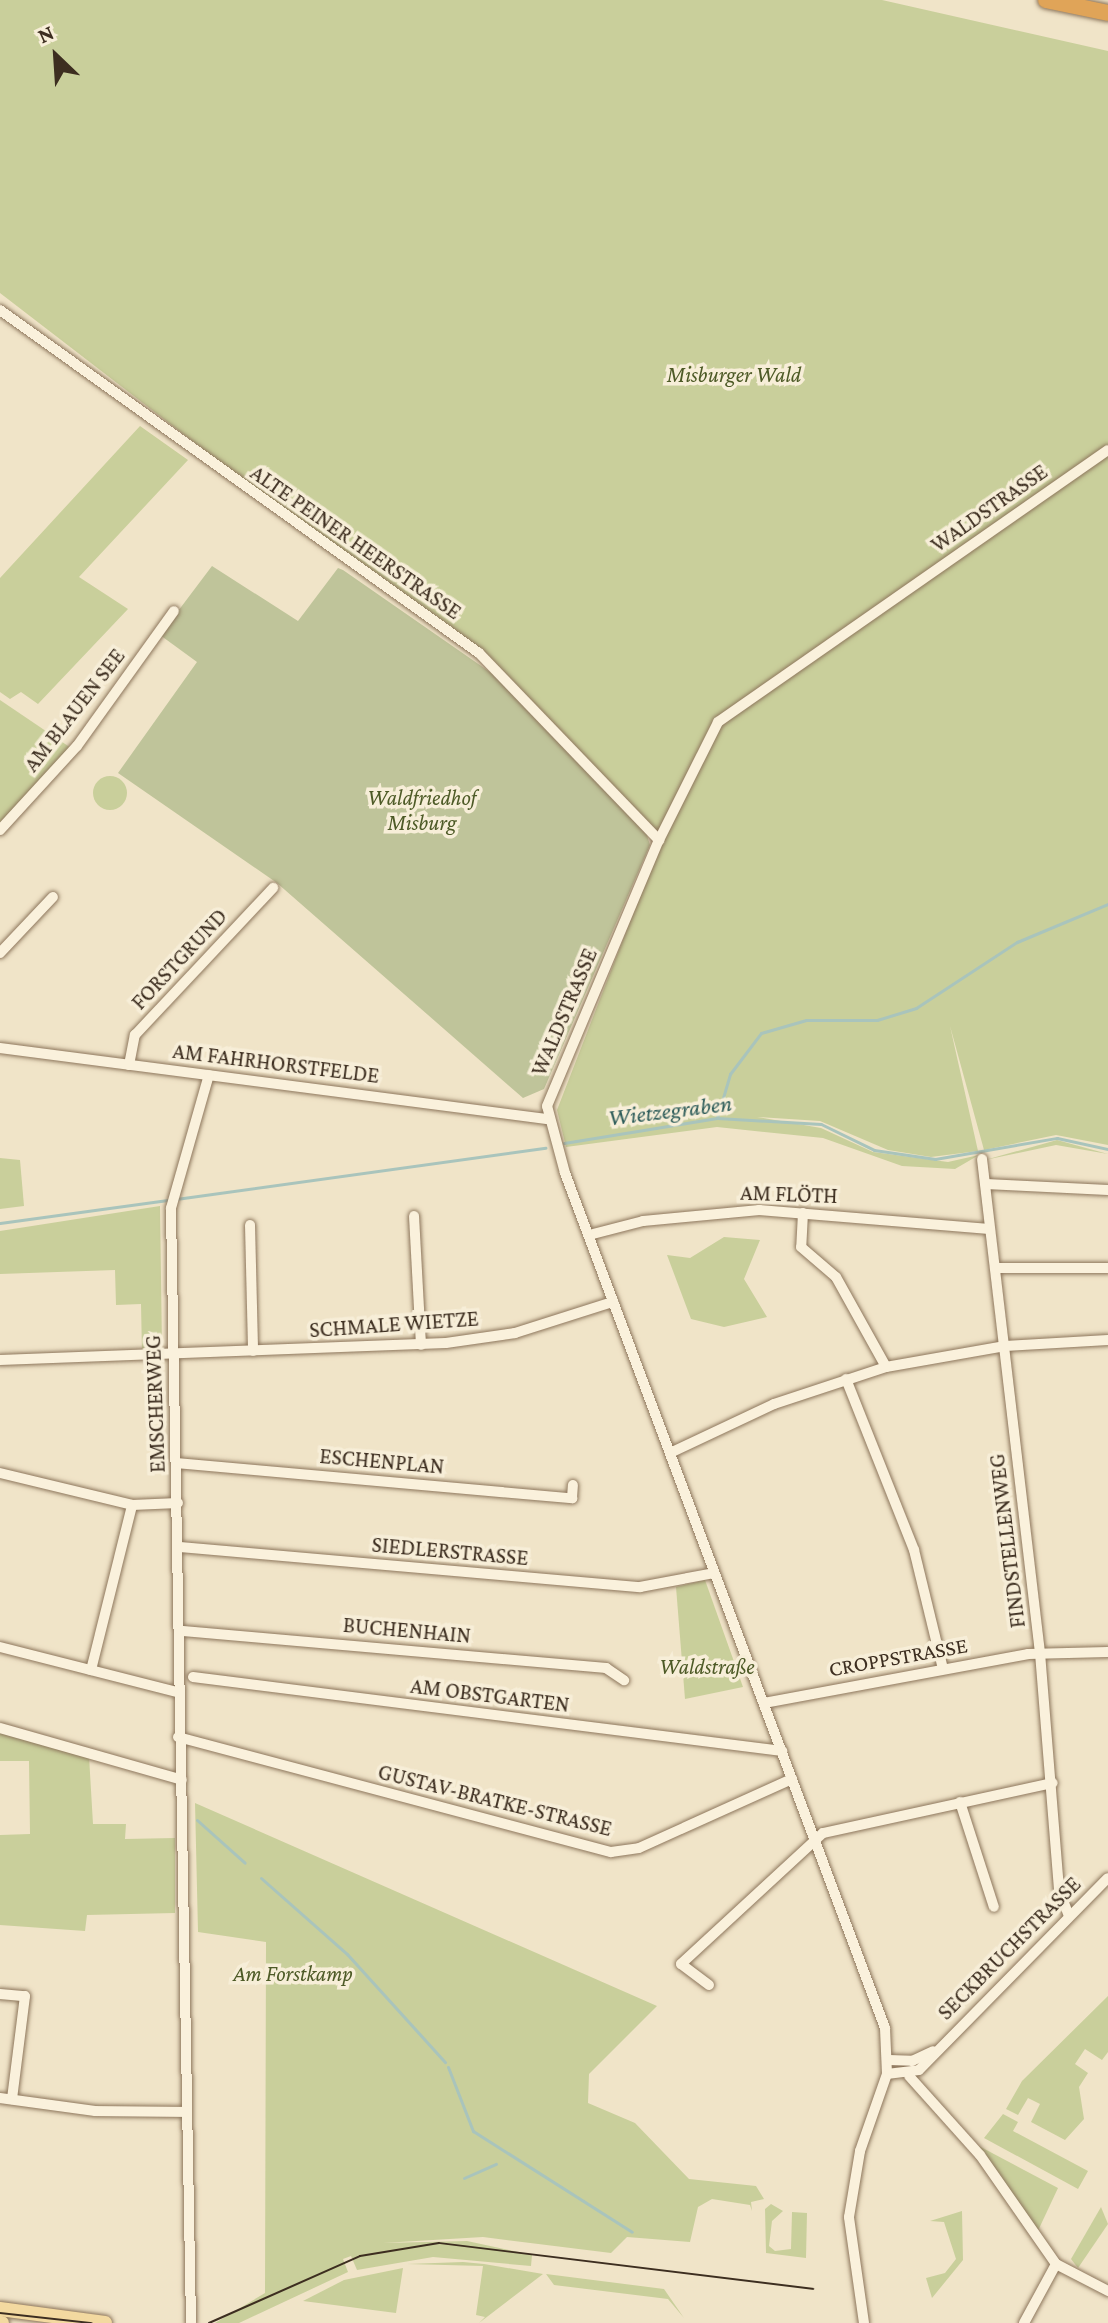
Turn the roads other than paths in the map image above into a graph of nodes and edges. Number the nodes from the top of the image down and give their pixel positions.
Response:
1 (1046, 0) edge
2 (1108, 13) edge
3 (0, 310) edge
4 (1108, 450) edge
5 (174, 611) dead end
6 (0, 830) edge
7 (659, 840) junction
8 (273, 888) dead end
9 (53, 897) dead end
10 (0, 953) edge
11 (0, 1048) edge
12 (129, 1065) junction
13 (209, 1075) junction
14 (546, 1119) junction
15 (982, 1159) dead end
16 (986, 1184) junction
17 (1108, 1190) edge
18 (803, 1213) junction
19 (414, 1216) dead end
20 (250, 1225) dead end
21 (989, 1229) junction
22 (589, 1235) junction
23 (995, 1268) junction
24 (1108, 1268) edge
25 (613, 1302) junction
26 (1108, 1340) edge
27 (421, 1345) junction
28 (1005, 1346) junction
29 (253, 1351) junction
30 (173, 1356) junction
31 (0, 1360) edge
32 (886, 1367) junction
33 (846, 1379) junction
34 (670, 1453) junction
35 (176, 1463) junction
36 (0, 1473) edge
37 (573, 1485) dead end
38 (178, 1503) junction
39 (132, 1505) junction
40 (180, 1547) junction
41 (714, 1573) junction
42 (183, 1631) junction
43 (0, 1647) edge
44 (1108, 1652) edge
45 (1040, 1653) junction
46 (943, 1669) junction
47 (91, 1670) junction
48 (193, 1677) dead end
49 (624, 1680) dead end
50 (177, 1692) junction
51 (764, 1703) junction
52 (0, 1728) edge
53 (178, 1737) junction
54 (782, 1751) junction
55 (792, 1779) junction
56 (182, 1780) junction
57 (1053, 1783) junction
58 (960, 1802) junction
59 (815, 1839) junction
60 (1108, 1878) edge
61 (994, 1907) dead end
62 (1069, 1916) junction
63 (709, 1985) dead end
64 (0, 1994) edge
65 (939, 2047) junction
66 (889, 2060) junction
67 (887, 2074) junction
68 (909, 2076) junction
69 (6, 2099) edge
70 (187, 2112) junction
71 (1056, 2264) junction
72 (1108, 2291) edge
73 (0, 2309) edge
74 (105, 2323) edge
75 (191, 2323) edge
76 (864, 2323) edge
77 (1024, 2323) edge

1 - 2 highway
3 - 7 street, ALTE PEINER HEERSTRASSE
4 - 7 street, WALDSTRASSE
5 - 6 street, AM BLAUEN SEE
7 - 14 street, WALDSTRASSE
8 - 12 street, FORSTGRUND
9 - 10 street
11 - 12 street, AM FAHRHORSTFELDE
12 - 13 street, AM FAHRHORSTFELDE
13 - 14 street, AM FAHRHORSTFELDE
13 - 30 street, EMSCHERWEG
14 - 22 street
15 - 16 street, FINDSTELLENWEG
16 - 17 street
16 - 21 street, FINDSTELLENWEG
18 - 21 street, AM FLÖTH
18 - 22 street, AM FLÖTH
18 - 32 street
19 - 27 street
20 - 29 street
21 - 23 street, FINDSTELLENWEG
22 - 25 street
23 - 24 street
23 - 28 street, FINDSTELLENWEG
25 - 27 street, SCHMALE WIETZE
25 - 34 street
26 - 28 street
27 - 29 street, SCHMALE WIETZE
28 - 32 street
28 - 45 street, FINDSTELLENWEG
29 - 30 street, SCHMALE WIETZE
30 - 31 street, SCHMALE WIETZE
30 - 35 street, EMSCHERWEG
32 - 33 street
33 - 34 street
33 - 46 street
34 - 41 street
35 - 37 street, ESCHENPLAN
35 - 38 street, EMSCHERWEG
36 - 39 street
38 - 39 street
38 - 40 street, EMSCHERWEG
39 - 47 street
40 - 41 street, SIEDLERSTRASSE
40 - 42 street, EMSCHERWEG
41 - 51 street
42 - 49 street, BUCHENHAIN
42 - 50 street, EMSCHERWEG
43 - 47 street
44 - 45 street, CROPPSTRASSE
45 - 46 street, CROPPSTRASSE
45 - 57 street, FINDSTELLENWEG
46 - 51 street, CROPPSTRASSE
47 - 50 street
48 - 54 street, AM OBSTGARTEN
50 - 53 street, EMSCHERWEG
51 - 54 street
52 - 56 street
53 - 55 street, GUSTAV-BRATKE-STRASSE
53 - 56 street
54 - 55 street
55 - 59 street
56 - 70 street
57 - 58 street
57 - 62 street, FINDSTELLENWEG
58 - 59 street
58 - 61 street
59 - 63 street
59 - 66 street
60 - 62 street, SECKBRUCHSTRASSE
62 - 65 street, SECKBRUCHSTRASSE
64 - 69 street
65 - 66 street, SECKBRUCHSTRASSE
65 - 68 street, SECKBRUCHSTRASSE
66 - 67 street
67 - 68 street
67 - 76 street
68 - 71 street
69 - 70 street
70 - 75 street
71 - 72 street
71 - 77 street
73 - 74 main road

